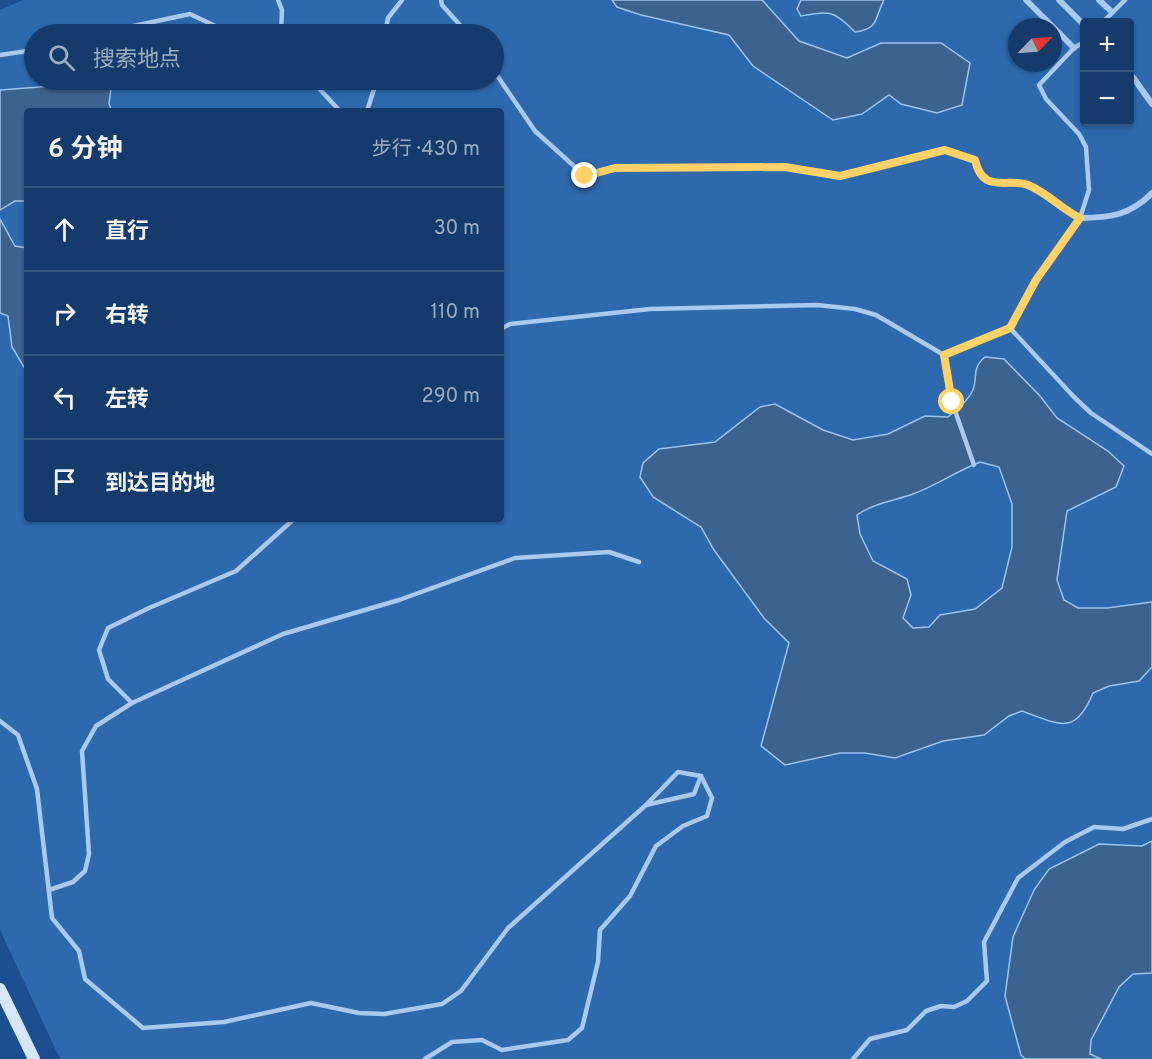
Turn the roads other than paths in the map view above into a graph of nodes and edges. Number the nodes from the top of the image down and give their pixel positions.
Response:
1 (278, 0) edge
2 (402, 0) edge
3 (441, 0) edge
4 (1026, 0) edge
5 (1059, 0) edge
6 (1099, 0) edge
7 (1125, 0) edge
8 (1112, 12) junction
9 (1107, 18) edge
10 (1080, 21) edge
11 (143, 24) edge
12 (211, 24) edge
13 (281, 24) edge
14 (387, 24) edge
15 (459, 24) edge
16 (1080, 44) edge
17 (1074, 48) junction
18 (24, 51) edge
19 (0, 55) edge
20 (1134, 79) edge
21 (504, 86) edge
22 (320, 90) edge
23 (374, 90) edge
24 (1152, 104) edge
25 (337, 108) edge
26 (368, 108) edge
27 (1152, 193) edge
28 (1080, 218) junction
29 (504, 327) edge
30 (1010, 328) junction
31 (944, 355) junction
32 (1152, 454) edge
33 (975, 465) dead end
34 (291, 522) edge
35 (639, 562) dead end
36 (132, 703) junction
37 (0, 721) edge
38 (701, 776) junction
39 (646, 805) junction
40 (1152, 819) edge
41 (49, 890) junction
42 (0, 989) edge
43 (34, 1059) edge
44 (425, 1059) edge
45 (853, 1059) edge

1 - 13 lane
2 - 14 lane
3 - 15 lane
4 - 17 street
5 - 10 street
6 - 8 street
7 - 8 lane
8 - 9 lane
11 - 12 lane
16 - 17 lane
17 - 28 lane
18 - 19 lane
20 - 24 street
21 - 28 lane
22 - 25 lane
23 - 26 lane
27 - 28 street
28 - 30 lane
29 - 31 lane
30 - 31 lane
30 - 32 lane
31 - 33 lane
34 - 36 lane
35 - 36 lane
36 - 41 lane
37 - 41 lane
38 - 39 lane
38 - 39 lane
38 - 44 lane
39 - 41 lane
40 - 45 lane
42 - 43 street

